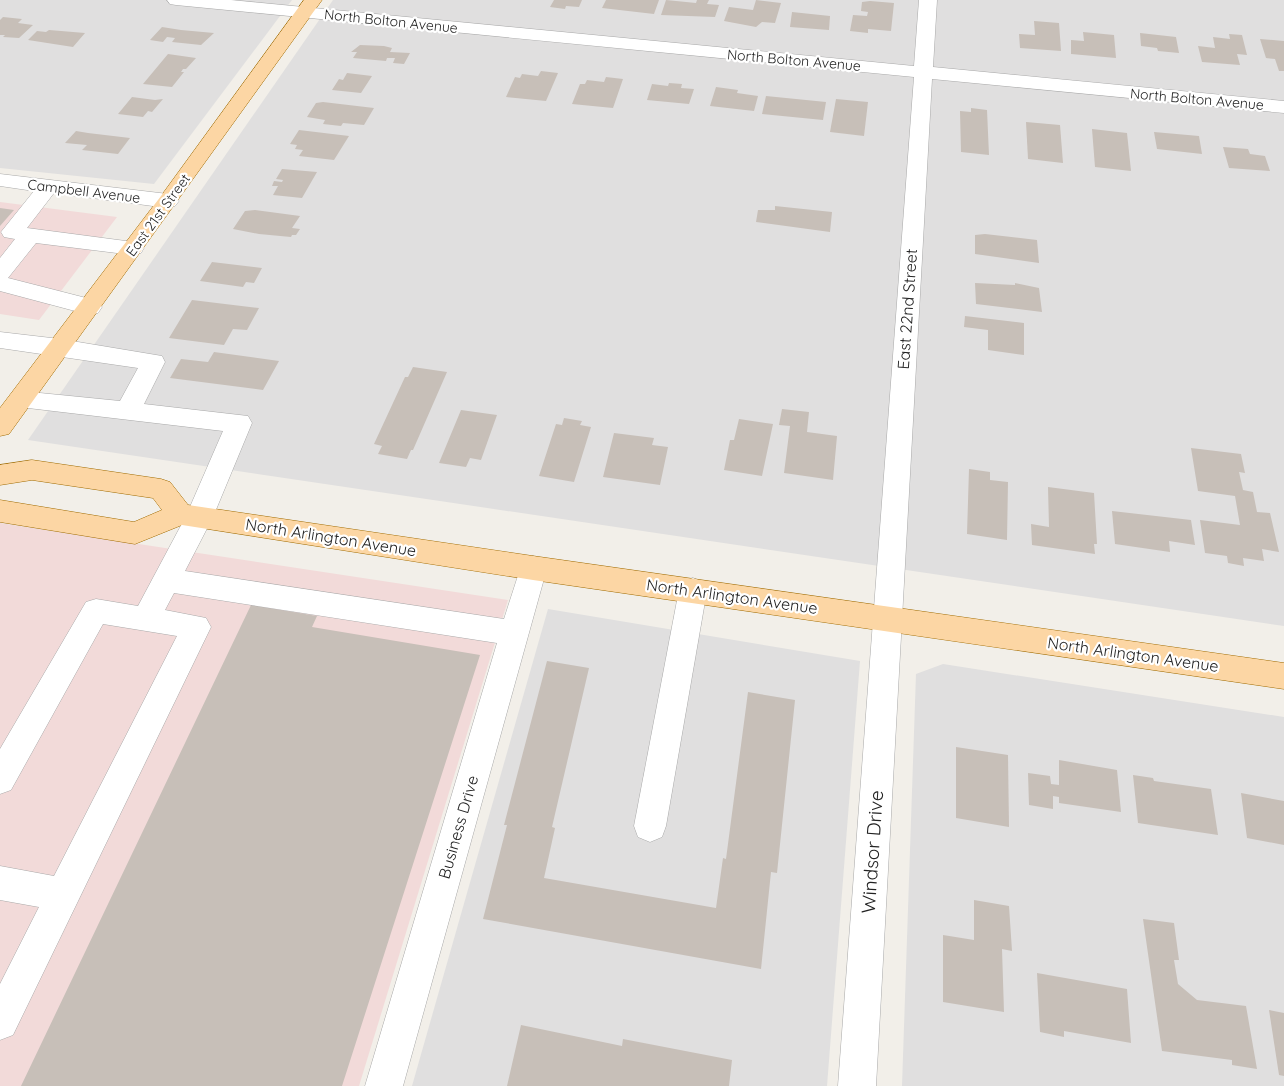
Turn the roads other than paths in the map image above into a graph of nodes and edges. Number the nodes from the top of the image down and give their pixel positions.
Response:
1 (176, 0) edge
2 (928, 0) edge
3 (308, 6) edge
4 (923, 73) junction
5 (1284, 108) edge
6 (0, 180) edge
7 (49, 186) junction
8 (168, 201) junction
9 (30, 235) junction
10 (133, 248) junction
11 (0, 273) edge
12 (0, 283) edge
13 (90, 307) junction
14 (0, 340) edge
15 (60, 346) junction
16 (20, 400) junction
17 (128, 411) junction
18 (0, 427) edge
19 (0, 475) edge
20 (0, 511) edge
21 (190, 515) junction
22 (533, 568) junction
23 (166, 580) junction
24 (694, 590) junction
25 (886, 617) junction
26 (146, 619) junction
27 (514, 633) junction
28 (1284, 676) edge
29 (0, 779) edge
30 (650, 826) dead end
31 (0, 883) edge
32 (63, 895) junction
33 (0, 1022) edge
34 (384, 1086) edge
35 (857, 1086) edge

1 - 3 street, North Bolton Avenue
2 - 4 street, East 22nd Street
3 - 4 street, North Bolton Avenue
3 - 8 main road, East 21st Street
4 - 5 street, North Bolton Avenue
4 - 25 street, East 22nd Street
6 - 7 street, Campbell Avenue
7 - 8 street, Campbell Avenue
7 - 9 street
8 - 10 main road, East 21st Street
9 - 10 street
9 - 11 street
10 - 13 main road, East 21st Street
12 - 13 street
13 - 15 main road, East 21st Street
14 - 15 street
15 - 16 main road, East 21st Street
15 - 17 street
16 - 17 street
16 - 18 main road, East 21st Street
17 - 21 street
19 - 21 main road
20 - 21 main road
21 - 22 main road, North Arlington Avenue
21 - 23 street
22 - 24 main road, North Arlington Avenue
22 - 27 street, Business Drive
23 - 26 street
23 - 27 street
24 - 25 main road, North Arlington Avenue
24 - 30 street
25 - 28 main road, North Arlington Avenue
25 - 35 street, Windsor Drive
26 - 29 street
26 - 32 street
27 - 34 street, Business Drive
31 - 32 street
32 - 33 street

